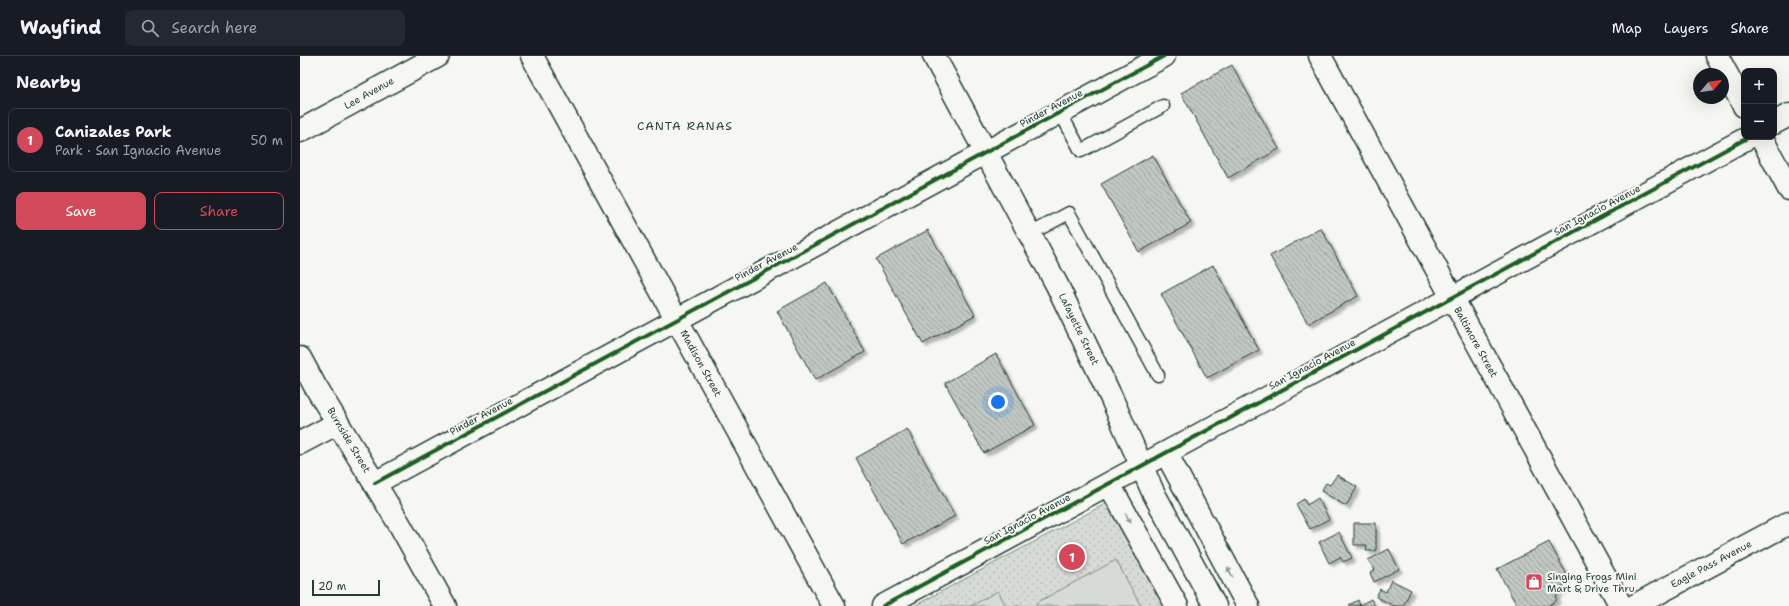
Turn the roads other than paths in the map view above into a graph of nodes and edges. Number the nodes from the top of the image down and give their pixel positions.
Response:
1 (438, 56) edge
2 (532, 56) edge
3 (934, 56) edge
4 (1164, 56) edge
5 (1320, 56) edge
6 (1717, 56) edge
7 (1743, 104) edge
8 (1163, 106) dead end
9 (1060, 112) junction
10 (1789, 115) edge
11 (1777, 122) edge
12 (300, 131) edge
13 (1743, 140) edge
14 (1763, 140) edge
15 (986, 152) junction
16 (1789, 189) edge
17 (1030, 234) junction
18 (1452, 298) junction
19 (677, 320) junction
20 (300, 358) edge
21 (1158, 375) dead end
22 (338, 423) junction
23 (300, 443) edge
24 (1166, 452) junction
25 (1142, 466) junction
26 (375, 483) junction
27 (1109, 484) junction
28 (1789, 523) edge
29 (445, 606) edge
30 (834, 606) edge
31 (883, 606) edge
32 (1177, 606) edge
33 (1215, 606) edge
34 (1248, 606) edge
35 (1621, 606) edge
36 (1634, 606) edge

1 - 12 street, Lee Avenue
2 - 19 street, Madison Street
3 - 15 street, Lafayette Street
4 - 9 street, Pinder Avenue
5 - 18 street, Baltimore Street
6 - 7 street
8 - 9 lane
9 - 15 street, Pinder Avenue
10 - 11 street
13 - 18 street, San Ignacio Avenue
14 - 16 street
15 - 17 street, Lafayette Street
15 - 19 street, Pinder Avenue
17 - 21 lane
17 - 25 street, Lafayette Street
18 - 24 street, San Ignacio Avenue
18 - 35 street, Baltimore Street
19 - 26 street, Pinder Avenue
19 - 30 street, Madison Street
20 - 22 street, Burnside Street
22 - 23 street
22 - 26 street, Burnside Street
24 - 25 street, San Ignacio Avenue
34 -> 24 street
25 - 27 street, San Ignacio Avenue
25 - 33 street, Lafayette Street
26 - 29 street, Burnside Street
27 - 31 street, San Ignacio Avenue
27 -> 32 street
28 - 36 street, Eagle Pass Avenue

